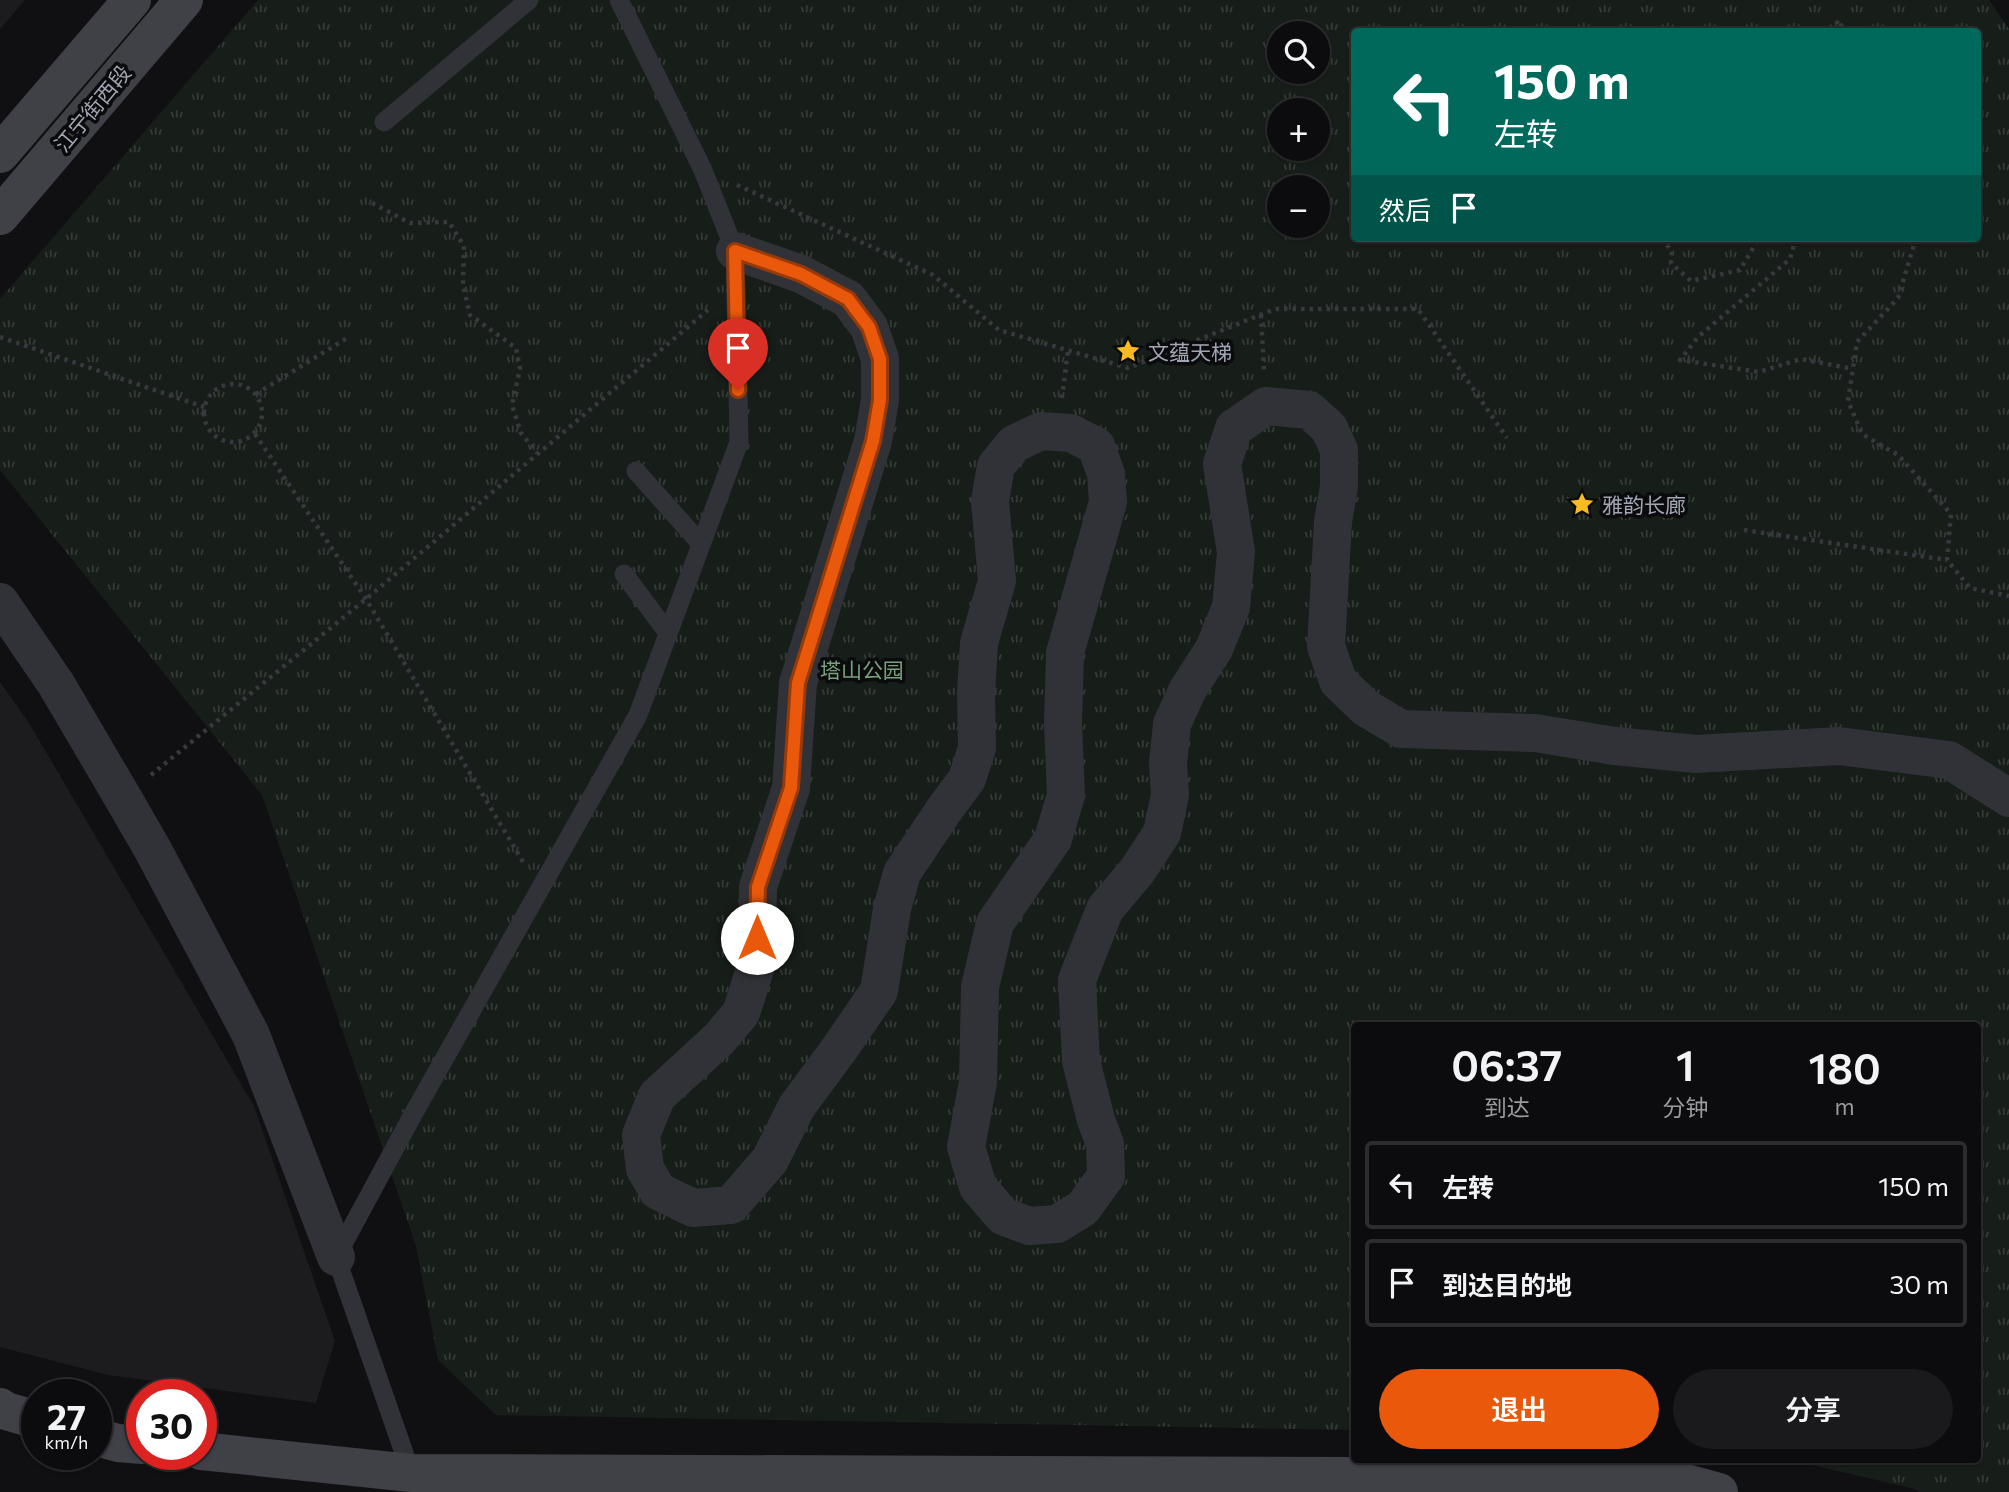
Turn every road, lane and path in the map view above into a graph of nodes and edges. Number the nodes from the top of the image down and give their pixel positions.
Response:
1 (132, 0) edge
2 (184, 0) edge
3 (529, 0) edge
4 (619, 0) edge
5 (1835, 28) edge
6 (1843, 28) edge
7 (384, 122) dead end
8 (0, 154) edge
9 (702, 168) junction
10 (372, 203) dead end
11 (0, 216) edge
12 (1665, 242) edge
13 (1757, 242) edge
14 (1795, 242) edge
15 (1915, 242) edge
16 (736, 269) junction
17 (1261, 315) junction
18 (0, 337) edge
19 (347, 338) dead end
20 (1068, 350) junction
21 (1853, 369) junction
22 (256, 394) junction
23 (1266, 406) junction
24 (204, 407) junction
25 (1057, 432) junction
26 (255, 434) junction
27 (1507, 438) dead end
28 (537, 453) junction
29 (636, 471) dead end
30 (1745, 530) dead end
31 (701, 544) junction
32 (1947, 561) junction
33 (624, 574) dead end
34 (2009, 596) edge
35 (366, 599) junction
36 (0, 602) edge
37 (668, 632) junction
38 (123, 798) junction
39 (2009, 798) edge
40 (540, 890) junction
41 (336, 1257) junction
42 (0, 1407) edge
43 (21, 1415) edge
44 (217, 1453) edge
45 (411, 1473) junction
46 (1719, 1492) edge

1 - 8 main road, 江宁街西段
2 - 11 main road, 江宁街西段
3 - 7 lane
4 - 9 lane
5 - 6 path
9 - 16 lane
9 - 20 path
10 - 28 path
12 - 13 path
14 - 21 path
15 - 21 path
16 - 25 street
16 - 28 path
16 - 31 lane
17 - 20 path
17 - 23 path
17 - 27 path
18 - 24 path
19 - 22 path
20 - 25 path
21 - 32 path
22 - 24 path
22 - 26 path
23 - 25 street
23 - 39 street
24 - 26 path
26 - 35 path
28 - 35 path
29 - 31 lane
30 - 32 path
31 - 37 lane
32 - 34 path
33 - 37 lane
35 - 38 path
35 - 40 path
36 - 38 street
37 - 40 lane
38 - 41 street
40 - 41 lane
41 - 45 lane
42 - 43 main road
44 - 45 main road
45 - 46 main road

